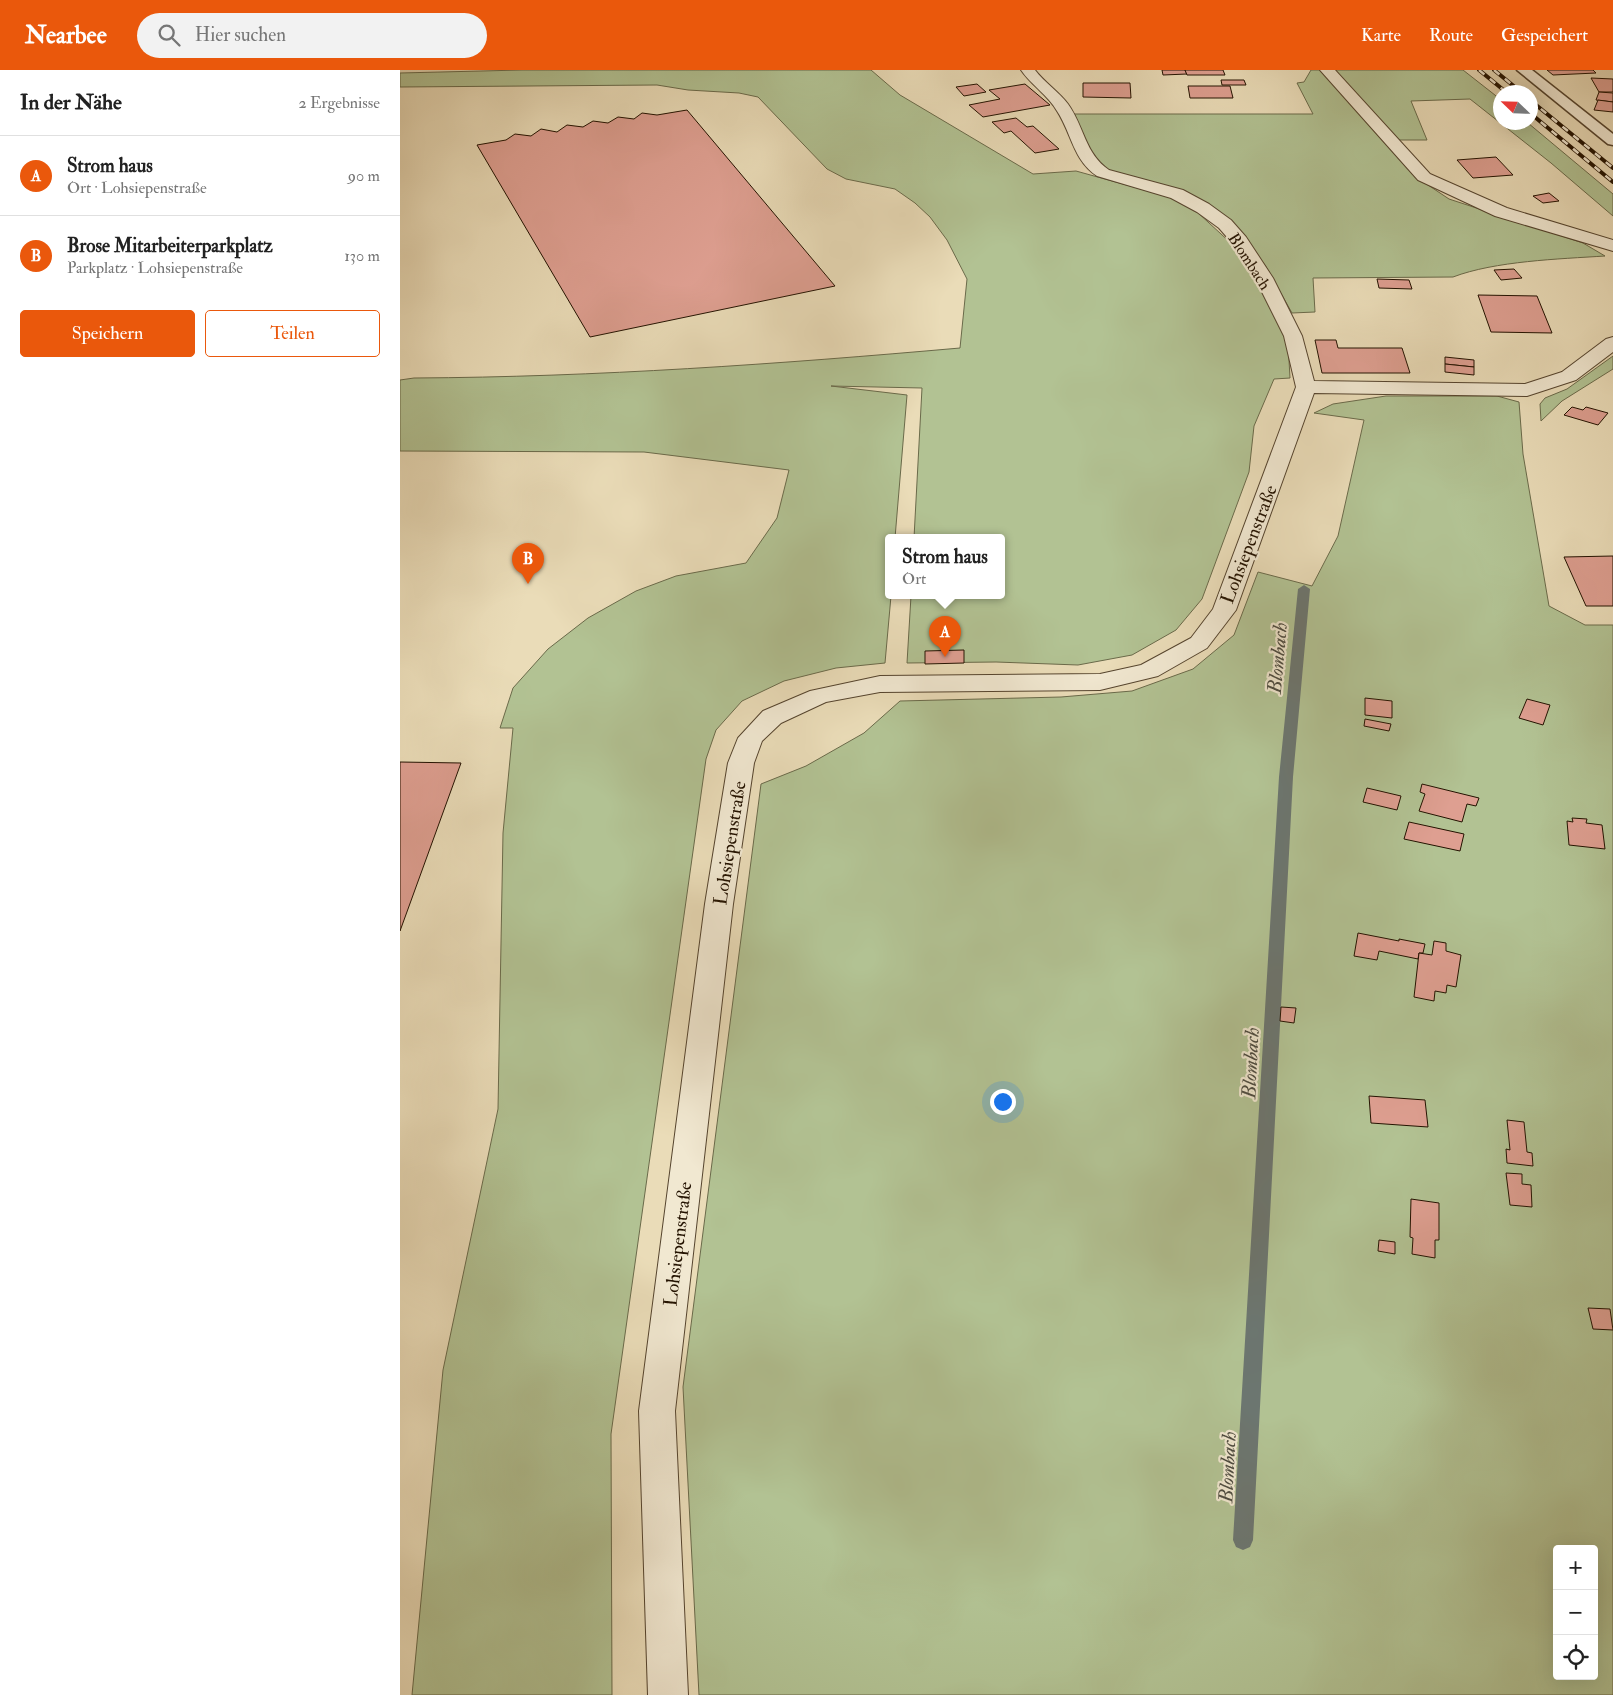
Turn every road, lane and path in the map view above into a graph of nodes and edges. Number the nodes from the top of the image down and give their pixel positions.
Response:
1 (1028, 70) edge
2 (1327, 70) edge
3 (1524, 70) edge
4 (1613, 141) edge
5 (1613, 246) edge
6 (1613, 343) edge
7 (1306, 388) junction
8 (668, 1695) edge

1 - 7 street, Blombach
2 - 5 street
3 - 4 lane
6 - 7 street
7 - 8 street, Lohsiepenstraße

